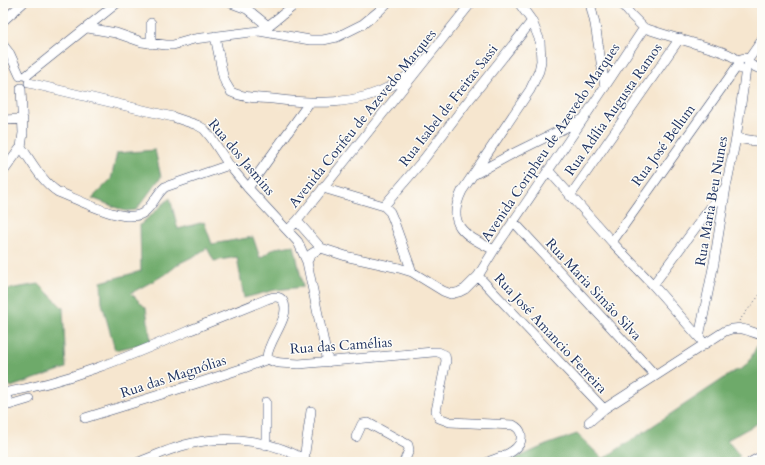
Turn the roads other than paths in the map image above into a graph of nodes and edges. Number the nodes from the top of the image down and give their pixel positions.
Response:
1 (23, 3) edge
2 (117, 3) edge
3 (231, 3) edge
4 (297, 3) edge
5 (387, 3) edge
6 (471, 3) edge
7 (519, 3) edge
8 (590, 3) edge
9 (621, 3) edge
10 (3, 21) edge
11 (532, 22) junction
12 (151, 23) dead end
13 (268, 26) junction
14 (88, 28) junction
15 (644, 28) junction
16 (260, 31) junction
17 (215, 36) junction
18 (680, 38) junction
19 (762, 40) edge
20 (151, 44) junction
21 (3, 45) edge
22 (422, 64) junction
23 (744, 64) junction
24 (762, 70) edge
25 (24, 81) junction
26 (605, 87) junction
27 (309, 103) junction
28 (584, 118) junction
29 (23, 119) junction
30 (3, 120) edge
31 (736, 138) junction
32 (762, 142) edge
33 (21, 147) junction
34 (229, 165) junction
35 (548, 170) junction
36 (3, 172) edge
37 (474, 175) junction
38 (726, 187) junction
39 (248, 188) junction
40 (323, 188) junction
41 (570, 196) junction
42 (384, 206) junction
43 (297, 221) junction
44 (513, 222) junction
45 (288, 230) junction
46 (612, 242) junction
47 (321, 248) junction
48 (494, 250) junction
49 (307, 262) junction
50 (412, 272) junction
51 (478, 276) junction
52 (653, 285) junction
53 (762, 335) edge
54 (702, 340) junction
55 (268, 359) junction
56 (328, 362) junction
57 (655, 375) junction
58 (4, 395) edge
59 (28, 400) dead end
60 (266, 402) dead end
61 (604, 409) junction
62 (311, 410) dead end
63 (85, 418) dead end
64 (589, 422) dead end
65 (356, 437) dead end
66 (266, 445) junction
67 (762, 456) edge
68 (306, 461) edge
69 (139, 462) edge
70 (404, 462) edge
71 (488, 462) edge
72 (751, 462) edge

1 - 10 street
2 - 14 street
3 - 13 street
4 - 13 street
5 - 16 street
6 - 22 street, Avenida Corifeu de Azevedo Marques
7 - 11 street
8 - 26 street
9 - 15 street
11 - 37 street
11 - 42 street, Rua Isabel de Freitas Sassi
12 - 20 street
13 - 16 street
14 - 20 street
14 - 25 street
15 - 18 street
15 - 26 street, Avenida Coripheu de Azevedo Marques
16 - 17 street
17 - 20 street
17 - 27 street
18 - 23 street
18 - 41 street, Rua Adília Augusta Ramos
19 - 23 street, Rua Maria Beu Nunes
21 - 25 street
22 - 27 street
22 - 40 street, Avenida Corifeu de Azevedo Marques
23 - 24 street
23 - 31 street, Rua Maria Beu Nunes
23 - 46 street, Rua José Bellum
25 - 29 street
25 - 34 street, Rua dos Jasmins
26 - 28 street, Avenida Coripheu de Azevedo Marques
27 - 39 street
28 - 35 street, Avenida Coripheu de Azevedo Marques
28 - 37 street
29 - 30 street
29 - 33 street
31 - 32 street
31 - 38 street, Rua Maria Beu Nunes
33 - 34 street
33 - 36 street
34 - 39 street, Rua dos Jasmins
35 - 41 street
35 - 44 street, Avenida Coripheu de Azevedo Marques
37 - 48 street
38 - 52 street
38 - 54 street, Rua Maria Beu Nunes
39 - 45 street, Rua dos Jasmins
40 - 42 street
40 - 43 street, Avenida Corifeu de Azevedo Marques
41 - 46 street
42 - 50 street
43 - 45 street, Avenida Corifeu de Azevedo Marques
43 - 47 street
44 - 48 street, Avenida Coripheu de Azevedo Marques
44 - 57 street, Rua Maria Simão Silva
45 - 49 street, Rua dos Jasmins
46 - 52 street
47 - 49 street
47 - 50 street
48 - 51 street, Avenida Coripheu de Azevedo Marques
49 - 56 street, Rua dos Jasmins
50 - 51 street, Avenida Coripheu de Azevedo Marques
51 - 61 street, Rua José Amancio Ferreira
52 - 54 street
53 - 54 street
54 - 57 street
55 - 56 street, Rua das Camélias
55 - 58 street, Rua das Camélias
55 - 63 street, Rua das Magnólias
56 - 71 street, Rua das Camélias
57 - 61 street
58 - 59 street
60 - 66 street
61 - 64 street
62 - 68 street
65 - 70 street
66 - 68 street
66 - 69 street
67 - 72 street

